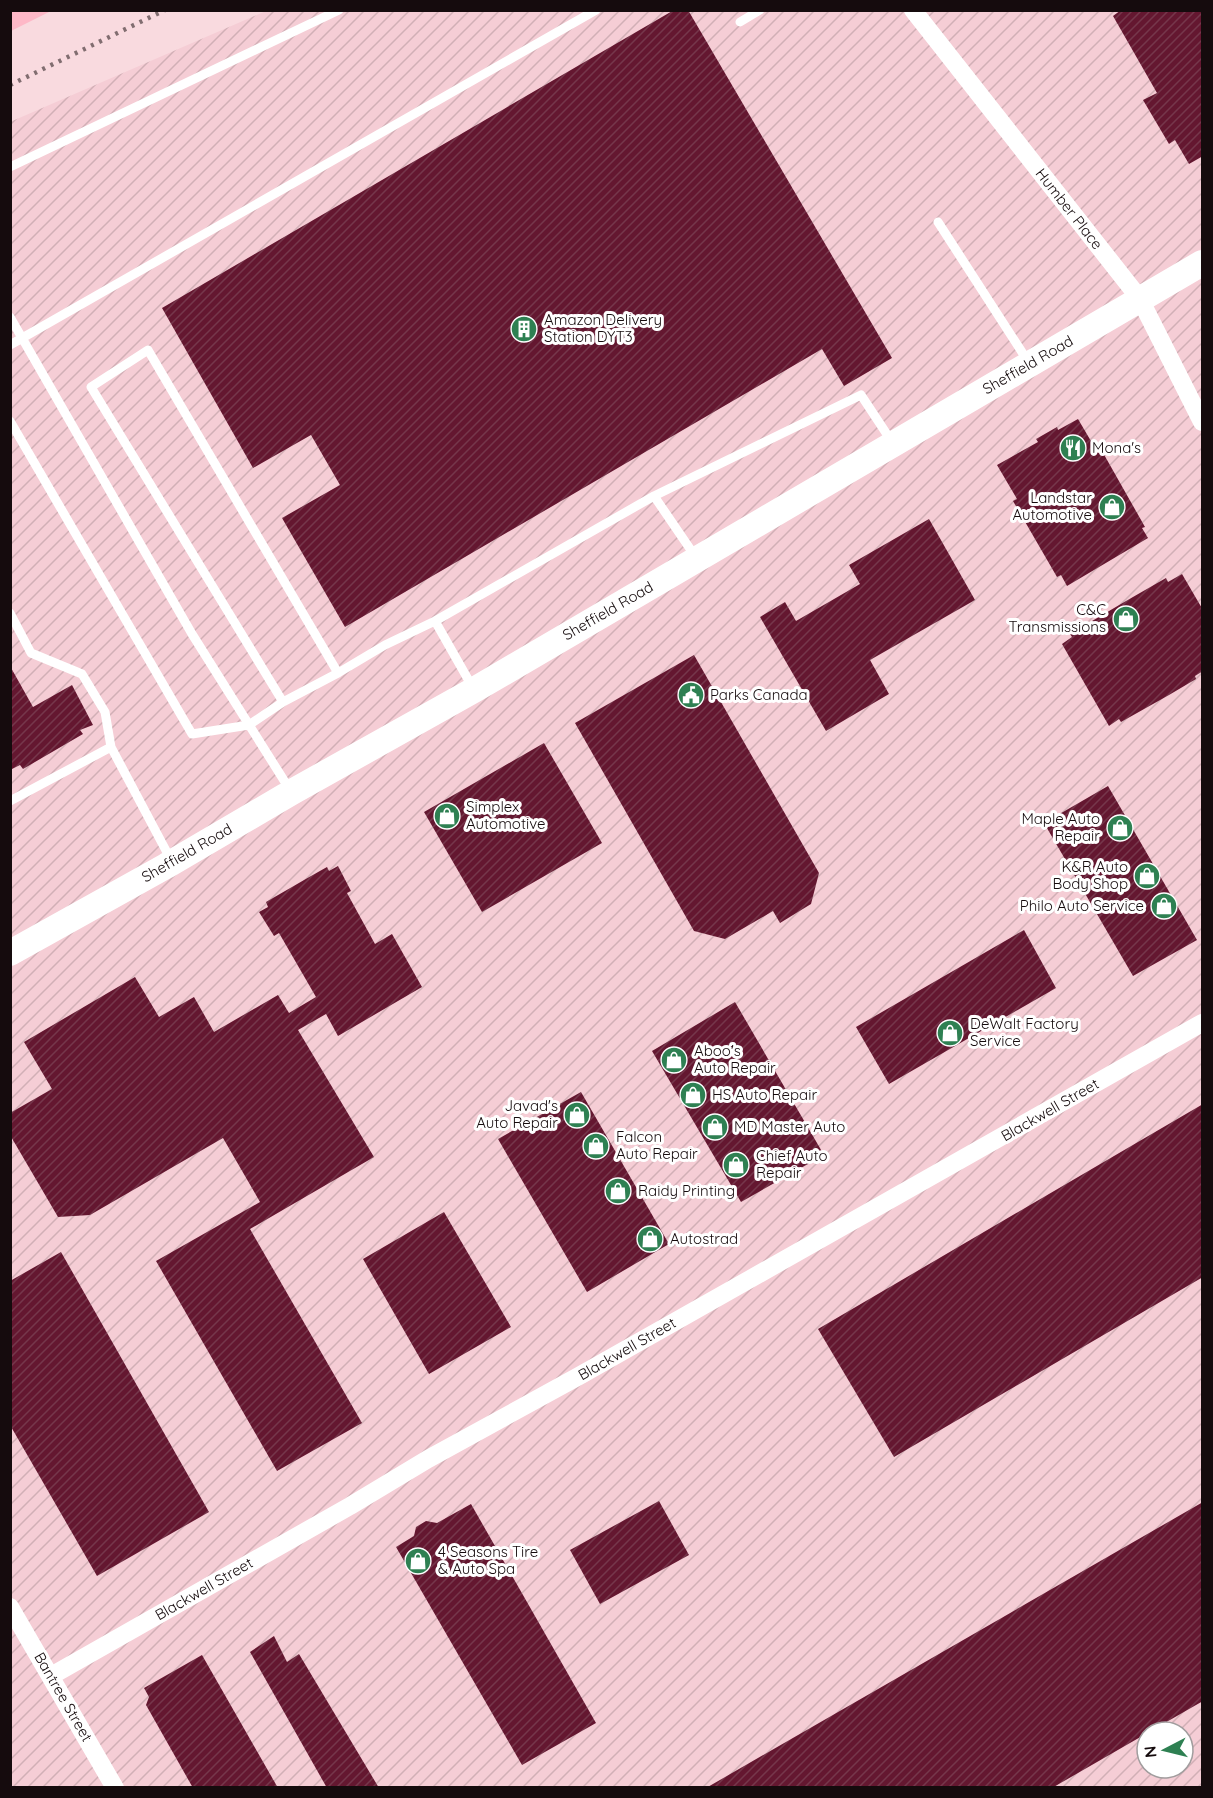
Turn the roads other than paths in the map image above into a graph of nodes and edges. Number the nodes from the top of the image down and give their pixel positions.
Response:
1 (339, 10) edge
2 (596, 10) edge
3 (760, 10) edge
4 (913, 10) edge
5 (740, 22) dead end
6 (10, 167) edge
7 (938, 222) dead end
8 (1203, 263) edge
9 (1140, 299) junction
10 (10, 317) edge
11 (22, 338) junction
12 (10, 345) edge
13 (1030, 364) junction
14 (10, 421) edge
15 (1203, 422) edge
16 (894, 444) junction
17 (654, 496) junction
18 (697, 559) junction
19 (10, 613) edge
20 (435, 621) junction
21 (338, 673) junction
22 (474, 690) junction
23 (283, 702) junction
24 (249, 724) junction
25 (111, 747) junction
26 (292, 792) junction
27 (10, 801) edge
28 (172, 862) junction
29 (10, 953) edge
30 (1203, 1023) edge
31 (10, 1607) edge
32 (51, 1676) junction
33 (115, 1788) edge

1 - 6 lane
2 - 11 lane
3 - 5 lane
4 - 9 street, Humber Place
7 - 13 lane
8 - 9 street, Sheffield Road
9 - 13 street, Sheffield Road
9 - 15 street, Humber Place
10 - 11 lane
11 - 12 lane
11 - 24 lane
13 - 16 street, Sheffield Road
14 - 24 lane
16 - 17 lane
16 - 18 street, Sheffield Road
17 - 18 lane
17 - 20 lane
18 - 22 street, Sheffield Road
19 - 25 lane
20 - 21 lane
20 - 22 lane
21 - 23 lane
21 - 23 lane
22 - 26 street, Sheffield Road
23 - 24 lane
24 - 26 lane
25 - 27 lane
25 - 28 lane
26 - 28 street, Sheffield Road
28 - 29 street, Sheffield Road
30 - 32 street, Blackwell Street
31 - 32 street, Bantree Street
32 - 33 street, Bantree Street

